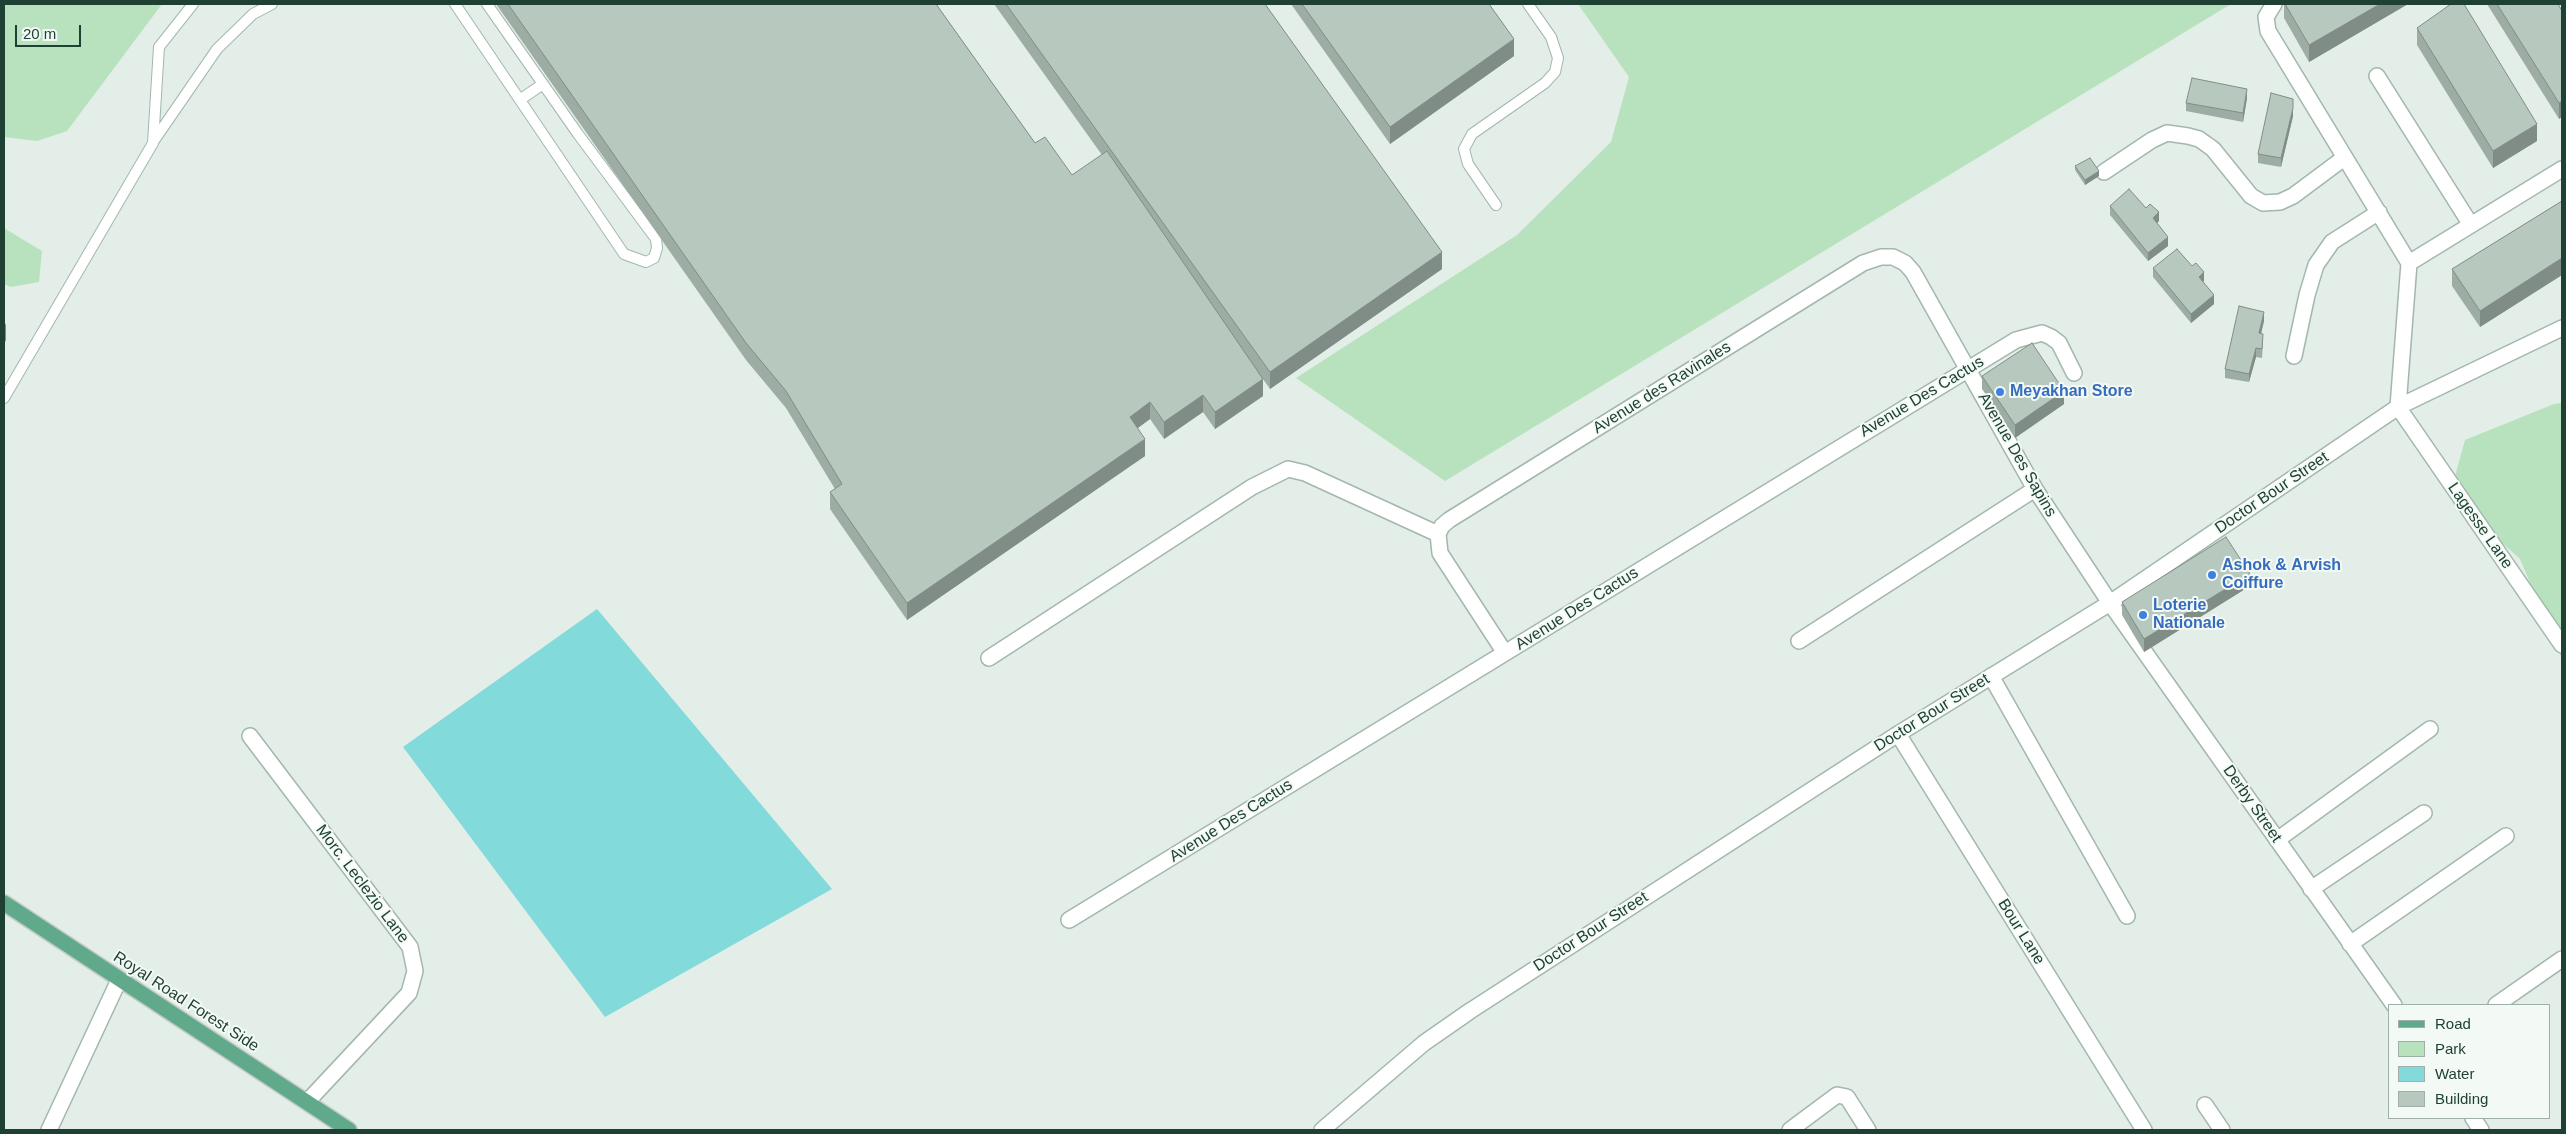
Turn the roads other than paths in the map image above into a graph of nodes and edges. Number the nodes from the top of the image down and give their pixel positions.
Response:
1 (193, 4) edge
2 (272, 4) edge
3 (455, 4) edge
4 (487, 4) edge
5 (1528, 4) edge
6 (2274, 4) edge
7 (2377, 76) dead end
8 (543, 84) junction
9 (521, 99) junction
10 (153, 143) junction
11 (2344, 158) junction
12 (2562, 169) edge
13 (2104, 172) dead end
14 (1496, 205) dead end
15 (2379, 212) junction
16 (2471, 225) junction
17 (1893, 257) joint
18 (2409, 263) junction
19 (2562, 328) edge
20 (2294, 356) dead end
21 (1968, 369) junction
22 (2074, 373) dead end
23 (4, 398) edge
24 (2398, 407) junction
25 (2035, 489) junction
26 (1438, 534) junction
27 (2110, 604) junction
28 (1798, 641) dead end
29 (2562, 645) edge
30 (1505, 653) junction
31 (989, 658) dead end
32 (1991, 676) junction
33 (2430, 729) dead end
34 (1898, 734) junction
35 (250, 736) dead end
36 (2424, 813) dead end
37 (2506, 836) dead end
38 (2277, 840) junction
39 (2311, 888) junction
40 (4, 904) edge
41 (2127, 916) dead end
42 (1069, 920) dead end
43 (2350, 944) junction
44 (2562, 959) edge
45 (119, 980) junction
46 (2393, 1004) edge
47 (2497, 1004) edge
48 (307, 1102) junction
49 (2205, 1105) dead end
50 (2474, 1119) edge
51 (49, 1130) edge
52 (349, 1130) edge
53 (1322, 1130) edge
54 (1790, 1130) edge
55 (1868, 1130) edge
56 (2144, 1130) edge
57 (2222, 1130) edge
58 (2482, 1130) edge

1 - 10 lane
2 - 10 lane
3 - 9 lane
4 - 8 lane
5 - 14 lane
6 - 11 street
7 - 16 street
8 - 9 lane
8 - 9 lane
10 - 23 lane
11 - 13 street
11 - 15 street
12 - 16 street
15 - 18 street
15 - 20 street
16 - 18 street
17 - 21 street, Avenue Des Sapins
17 - 26 street, Avenue des Ravinales
18 - 24 street
19 - 24 street, Doctor Bour Street
21 - 22 street, Avenue Des Cactus
21 - 25 street, Avenue Des Sapins
21 - 30 street, Avenue Des Cactus
24 - 27 street, Doctor Bour Street
24 - 29 street, Lagesse Lane
25 - 27 street, Avenue Des Sapins
25 - 28 street
26 - 30 street
26 - 31 street
27 - 32 street, Doctor Bour Street
27 - 38 street, Derby Street
30 - 42 street, Avenue Des Cactus
32 - 34 street, Doctor Bour Street
32 - 41 street
33 - 38 street
34 - 53 street, Doctor Bour Street
34 - 56 street, Bour Lane
35 - 48 street, Morc. Leclezio Lane
36 - 39 street
37 - 43 street
38 - 39 street, Derby Street
39 - 43 street, Derby Street
40 - 45 main road, Royal Road Forest Side
43 - 46 street, Derby Street
44 - 47 street
45 - 48 main road, Royal Road Forest Side
45 - 51 street
48 - 52 main road, Royal Road Forest Side
49 - 57 street
50 - 58 street
54 - 55 street

